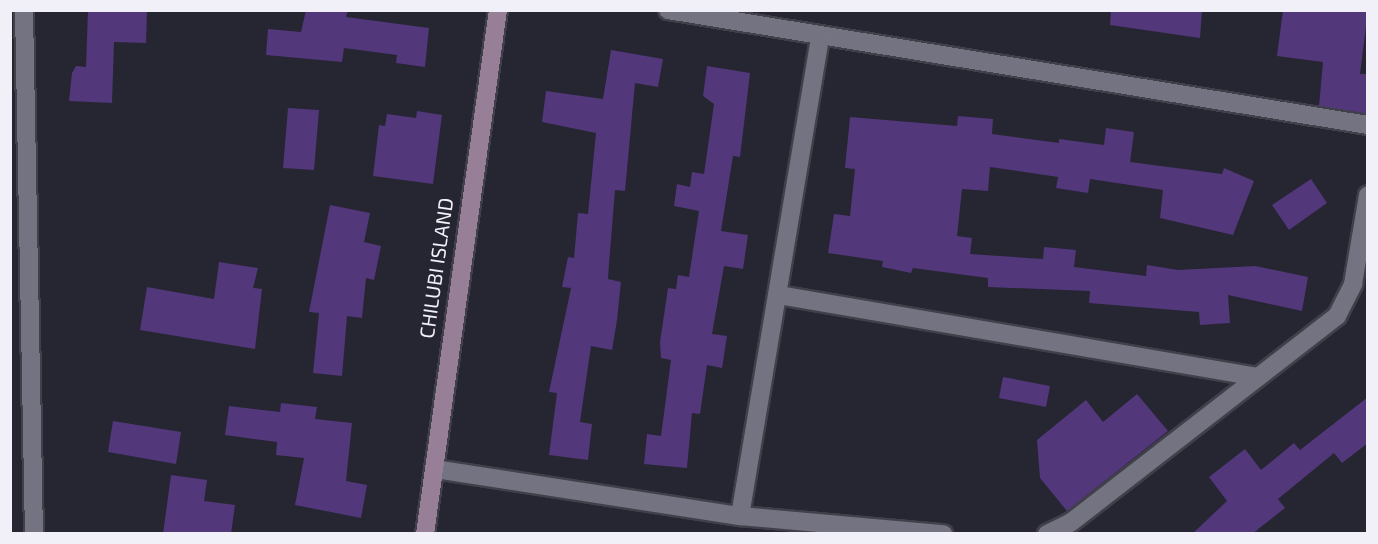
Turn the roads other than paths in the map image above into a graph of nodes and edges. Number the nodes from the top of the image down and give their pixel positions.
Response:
1 (24, 10) edge
2 (498, 10) edge
3 (668, 10) edge
4 (820, 39) junction
5 (1368, 125) edge
6 (1368, 195) edge
7 (778, 295) junction
8 (1258, 377) junction
9 (435, 469) junction
10 (740, 516) junction
11 (34, 534) edge
12 (425, 534) edge
13 (943, 534) edge
14 (1047, 534) edge

1 - 11 street
2 - 9 street, CHILUBI ISLAND
3 - 4 street
4 - 5 street
4 - 7 street
6 - 8 street
7 - 8 street
7 - 10 street
8 - 14 street
9 - 10 street
9 - 12 street, CHILUBI ISLAND
10 - 13 street

